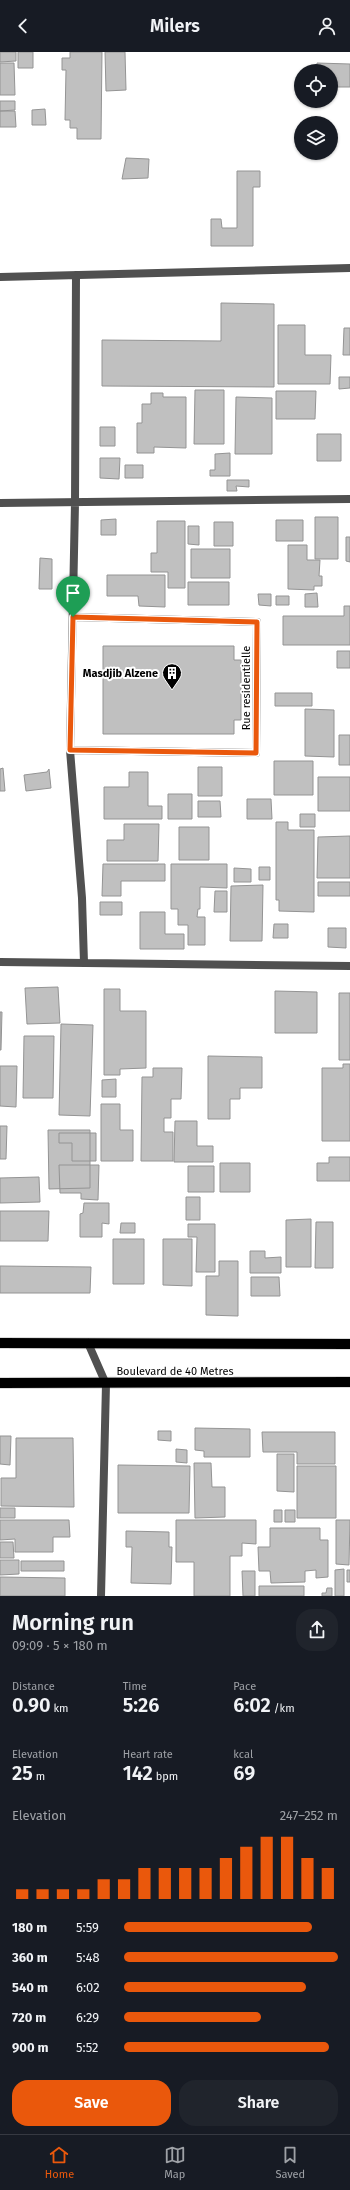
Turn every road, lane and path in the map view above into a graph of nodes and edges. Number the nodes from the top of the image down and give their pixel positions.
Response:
1 (350, 268) edge
2 (76, 275) junction
3 (0, 277) edge
4 (350, 499) edge
5 (0, 503) edge
6 (75, 503) junction
7 (73, 617) junction
8 (70, 750) junction
9 (0, 962) edge
10 (84, 963) junction
11 (350, 966) edge
12 (0, 1342) edge
13 (88, 1343) junction
14 (350, 1344) edge
15 (350, 1382) edge
16 (0, 1383) edge
17 (106, 1384) junction
18 (101, 1596) edge

1 - 2 street
2 - 3 street
2 - 6 street
4 - 6 street
5 - 6 street
6 - 7 street
7 - 8 street
7 - 8 street, Rue residentielle
8 - 10 street
9 - 10 street
10 - 11 street
12 - 13 main road
13 - 14 main road
13 - 17 street
15 - 17 main road, Boulevard de 40 Metres
16 - 17 main road, Boulevard de 40 Metres
17 - 18 street

